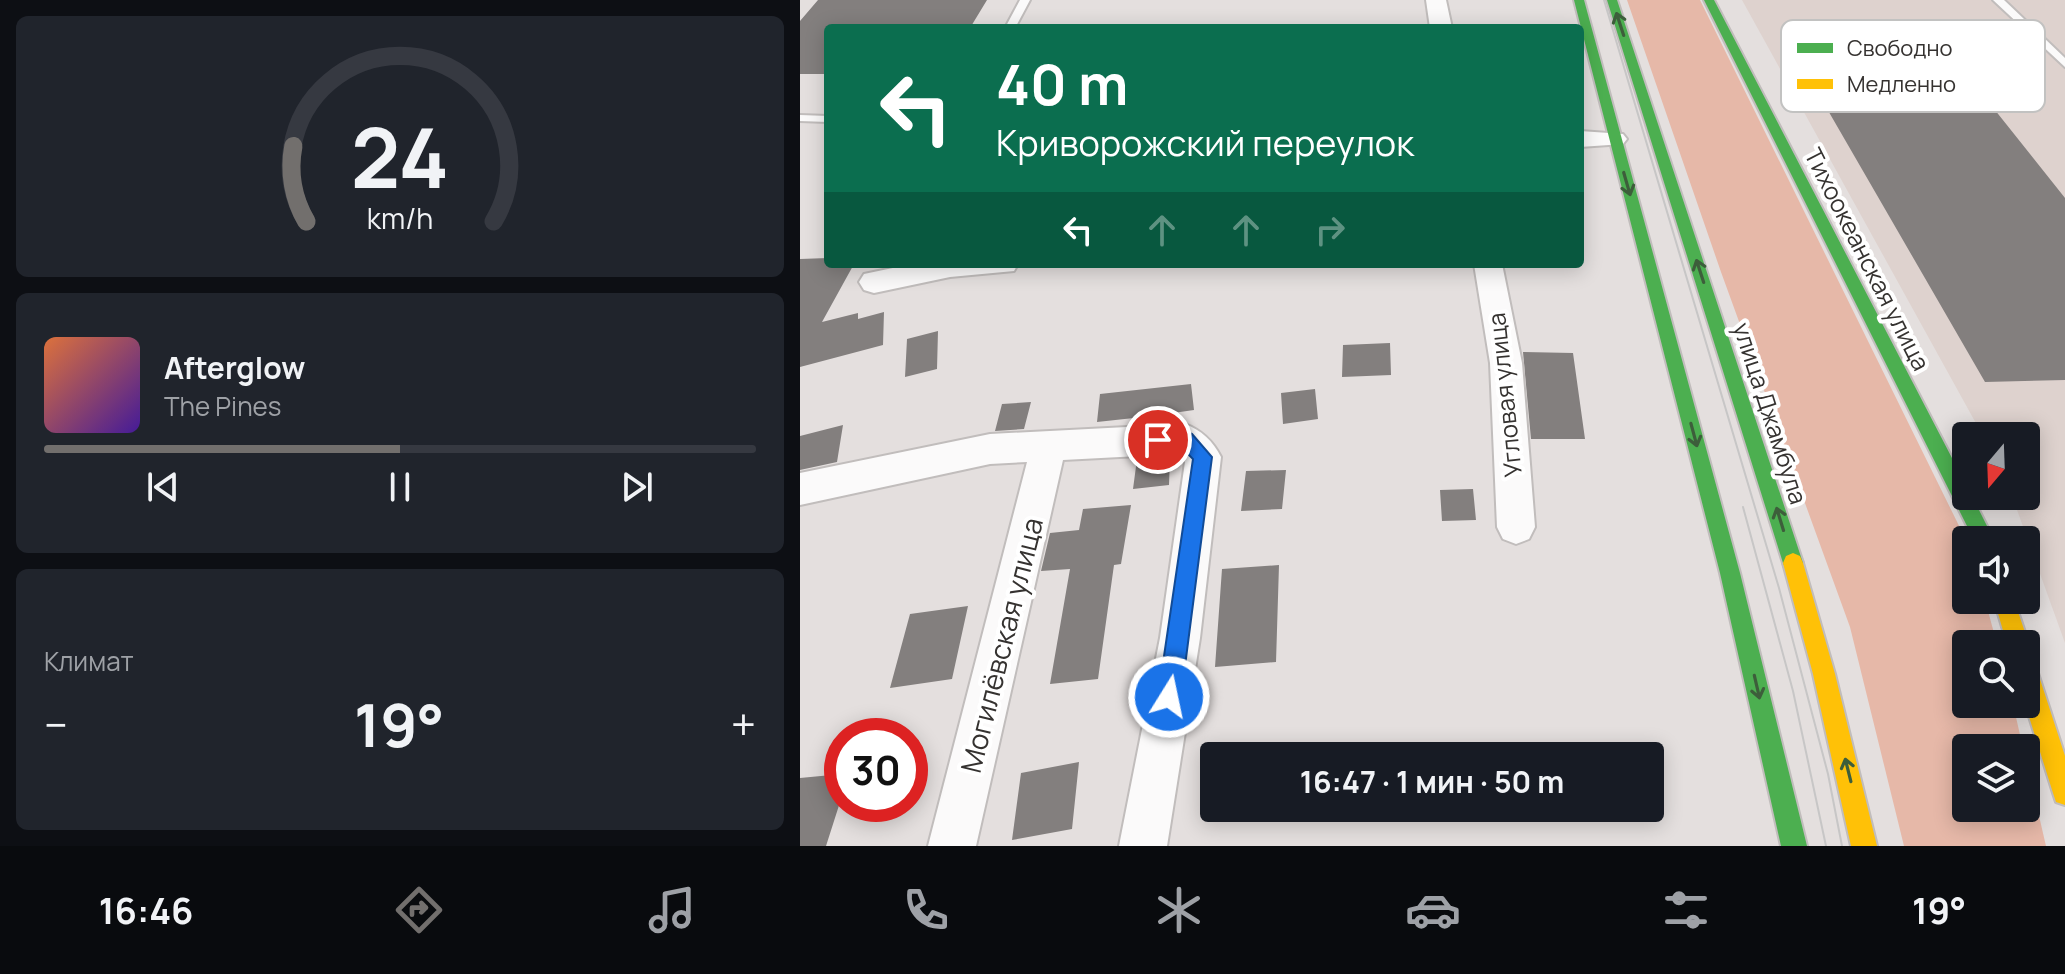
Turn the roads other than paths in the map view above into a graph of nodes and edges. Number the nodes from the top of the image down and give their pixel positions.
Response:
1 (1025, 0) edge
2 (1436, 0) edge
3 (1579, 0) edge
4 (1612, 0) edge
5 (1709, 0) edge
6 (1998, 0) edge
7 (2019, 20) edge
8 (1012, 24) edge
9 (1440, 24) edge
10 (2045, 45) edge
11 (2065, 64) edge
12 (800, 118) edge
13 (824, 119) edge
14 (1584, 139) edge
15 (1638, 140) junction
16 (945, 268) edge
17 (1489, 268) edge
18 (874, 282) dead end
19 (1049, 445) junction
20 (800, 489) edge
21 (1977, 526) edge
22 (1516, 527) dead end
23 (2040, 714) edge
24 (2065, 793) edge
25 (952, 846) edge
26 (1143, 846) edge
27 (1794, 846) edge
28 (1864, 846) edge

1 - 8 lane
2 - 9 street
3 - 15 street, улица Джамбула
15 -> 4 street, улица Джамбула
5 - 21 street, Тихоокеанская улица
6 - 7 lane
10 - 11 lane
12 - 13 lane
14 - 15 street
15 -> 27 street, улица Джамбула
28 -> 15 street, улица Джамбула
16 - 18 street
17 - 22 street, Угловая улица
19 - 20 street
19 - 25 street, Могилёвская улица
19 - 26 street
23 - 24 street

